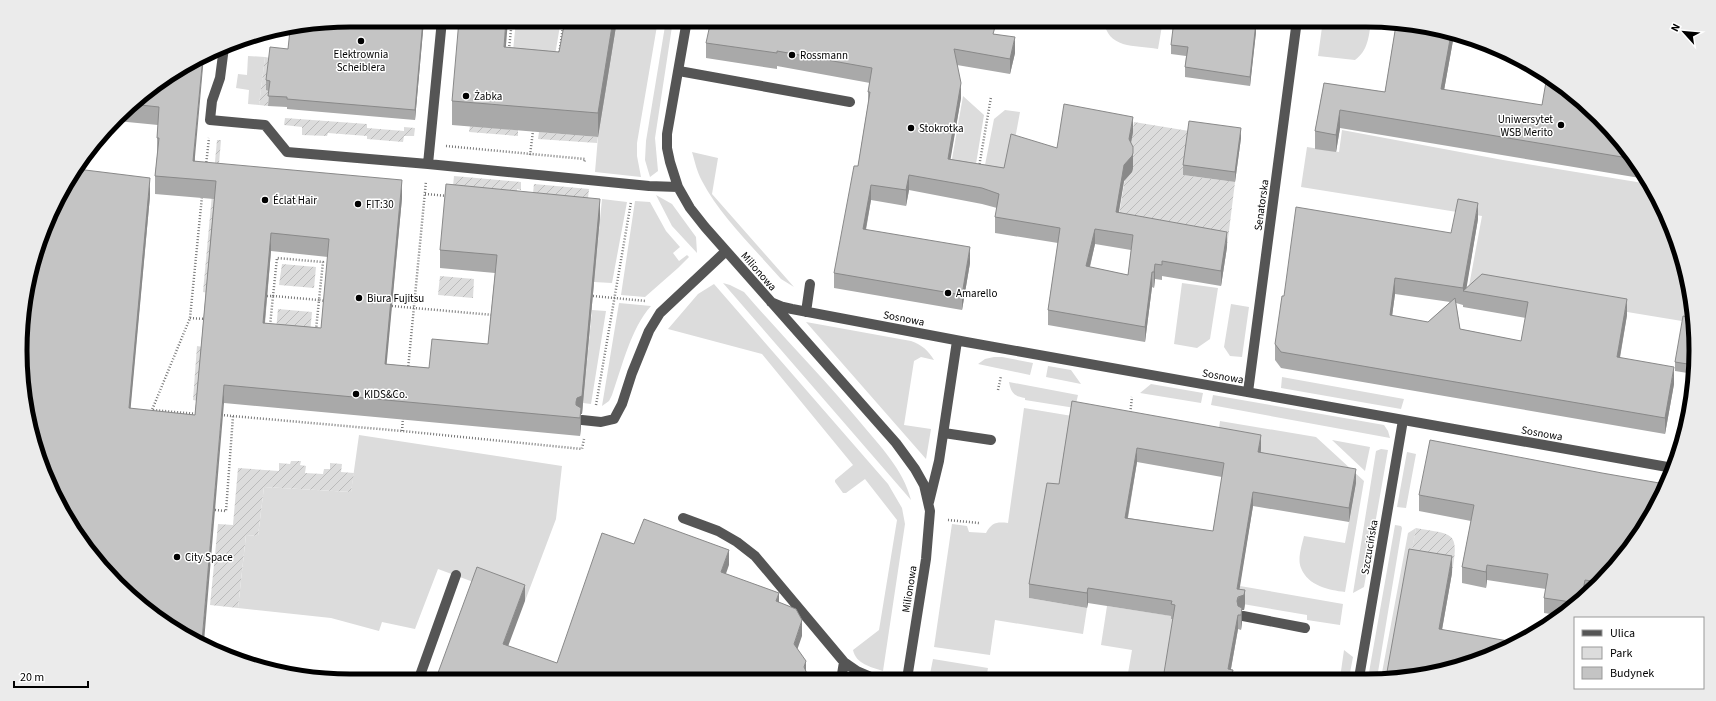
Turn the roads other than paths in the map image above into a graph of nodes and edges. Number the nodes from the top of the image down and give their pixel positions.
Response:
1 (441, 27) edge
2 (686, 27) edge
3 (1296, 27) edge
4 (223, 54) edge
5 (679, 71) junction
6 (850, 102) dead end
7 (428, 164) junction
8 (678, 186) junction
9 (726, 251) junction
10 (810, 284) dead end
11 (771, 302) junction
12 (806, 312) junction
13 (957, 341) junction
14 (1248, 392) junction
15 (582, 420) edge
16 (1403, 420) junction
17 (944, 433) junction
18 (991, 440) dead end
19 (1667, 467) edge
20 (929, 502) junction
21 (683, 518) dead end
22 (456, 575) dead end
23 (1243, 616) edge
24 (1305, 628) dead end
25 (844, 662) junction
26 (421, 674) edge
27 (842, 674) edge
28 (862, 674) edge
29 (908, 674) edge
30 (1360, 674) edge

1 - 7 street
2 - 5 street, Milionowa
3 - 14 street, Senatorska
4 - 7 street
5 - 6 street
5 - 8 street, Milionowa
7 - 8 street
8 - 9 street, Milionowa
9 - 11 street, Milionowa
9 - 15 street
10 - 12 street
11 - 12 street, Sosnowa
11 - 20 street, Milionowa
12 - 13 street, Sosnowa
13 - 14 street, Sosnowa
13 - 17 street, Milionowa
14 - 16 street, Sosnowa
16 - 19 street, Sosnowa
16 - 30 street, Szczucińska
17 - 18 street
17 - 20 street, Milionowa
20 - 29 street, Milionowa
21 - 25 street
22 - 26 street
23 - 24 street
25 - 27 street
25 - 28 street

